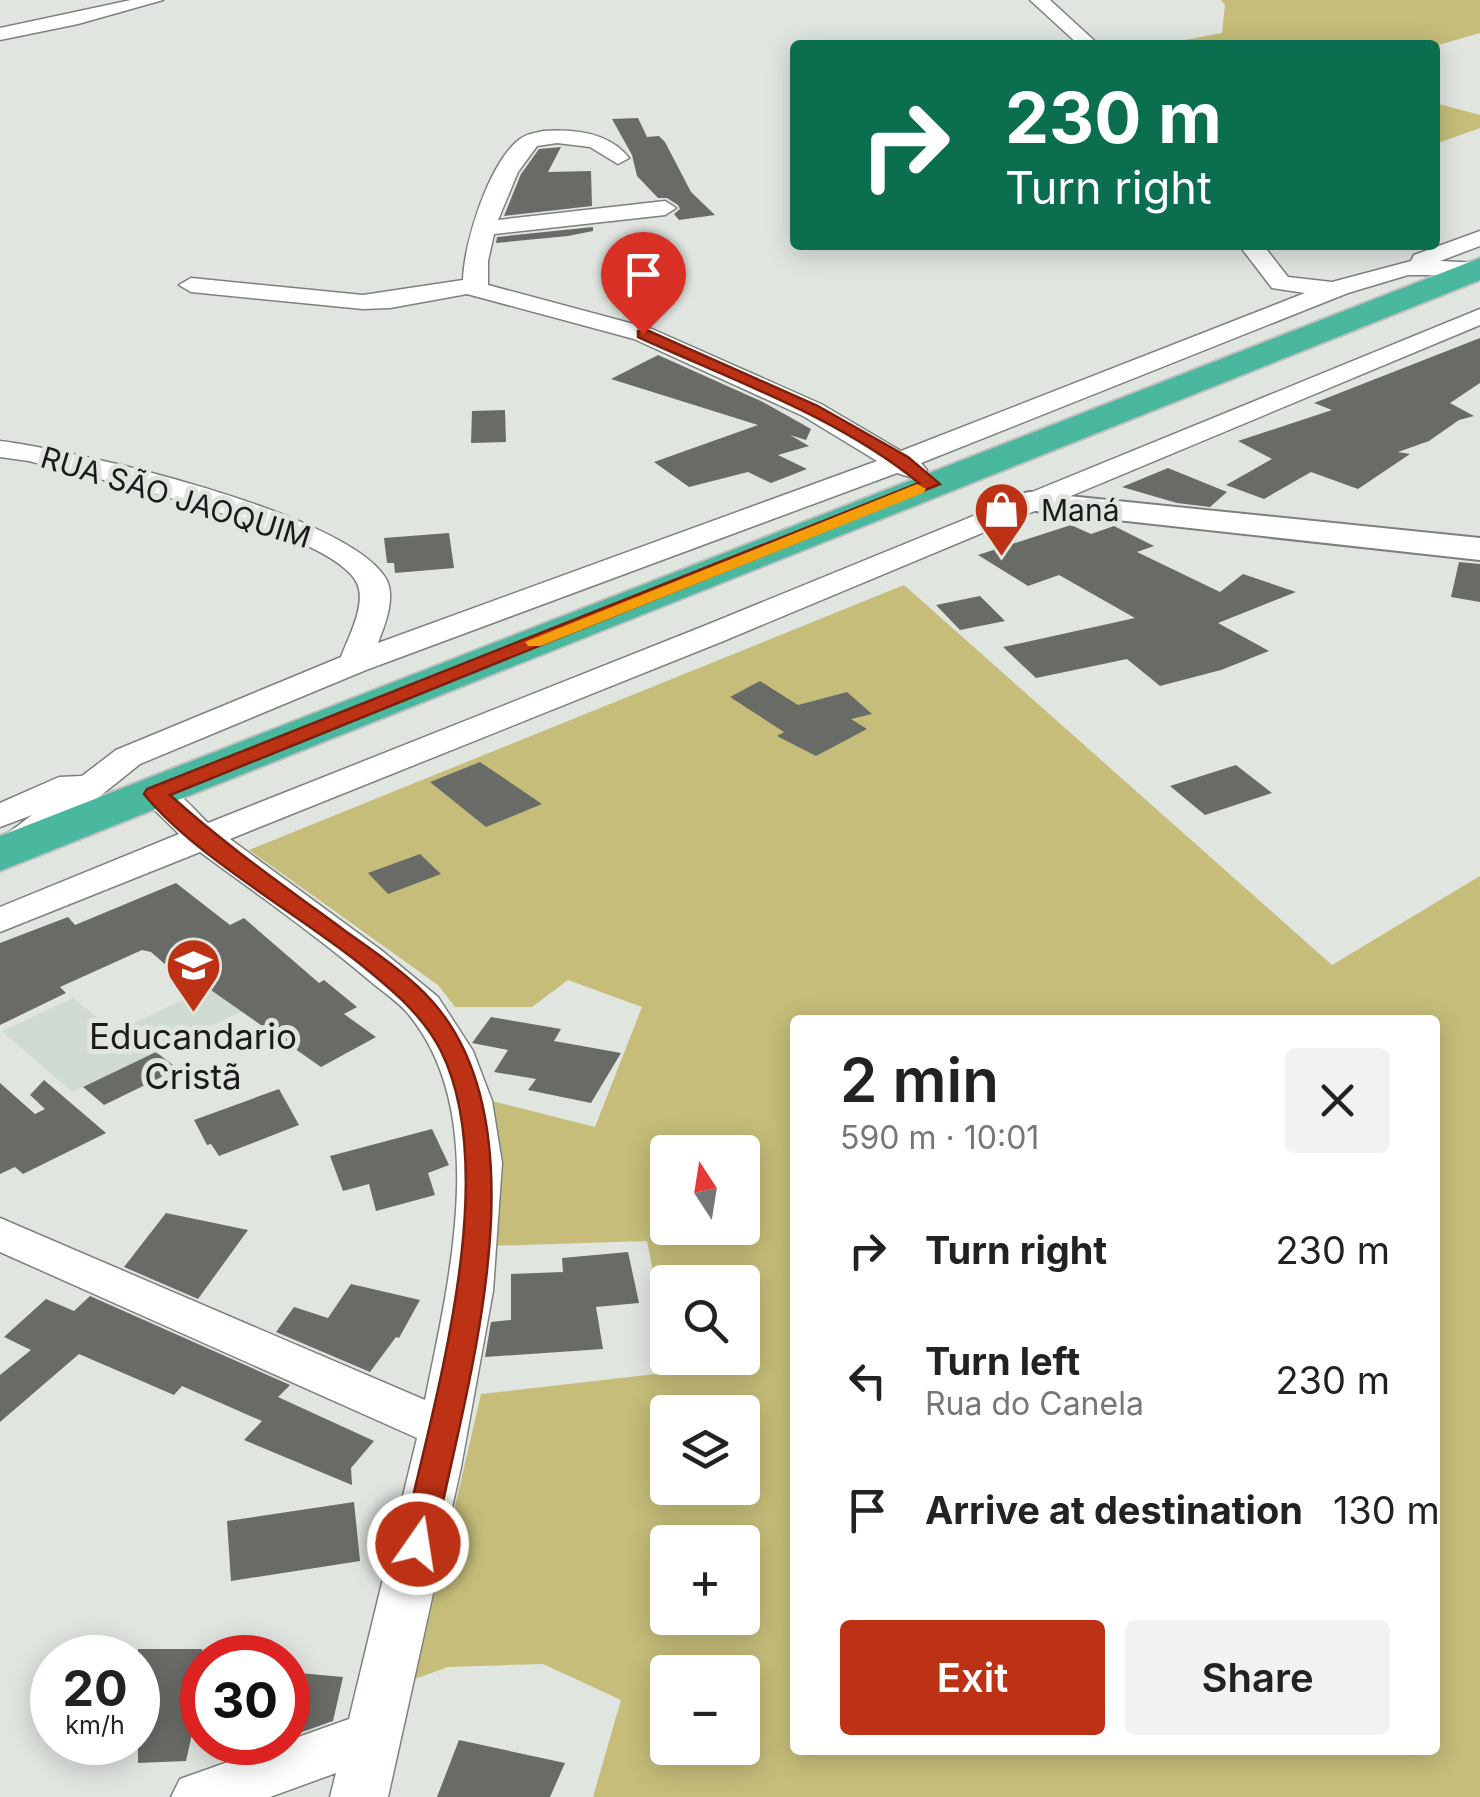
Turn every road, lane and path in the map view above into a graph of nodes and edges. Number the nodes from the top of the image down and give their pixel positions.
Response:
1 (154, 0) edge
2 (1039, 0) edge
3 (0, 34) edge
4 (1084, 40) edge
5 (618, 158) dead end
6 (665, 208) dead end
7 (485, 228) junction
8 (1254, 250) edge
9 (1479, 258) edge
10 (1274, 277) junction
11 (191, 285) dead end
12 (474, 285) junction
13 (1339, 288) junction
14 (1480, 316) edge
15 (1260, 317) junction
16 (1067, 413) junction
17 (0, 449) edge
18 (916, 472) junction
19 (1029, 502) junction
20 (1480, 549) edge
21 (356, 662) junction
22 (142, 775) junction
23 (202, 836) junction
24 (2, 841) edge
25 (0, 921) edge
26 (0, 1234) edge
27 (441, 1428) junction
28 (374, 1735) junction
29 (200, 1797) edge
30 (359, 1797) edge

1 - 3 street
2 - 4 street
5 - 7 street
6 - 7 street
7 - 12 street
8 - 10 street
9 - 13 street
9 - 16 highway
10 - 13 street
10 - 15 street
11 - 12 street
12 - 18 street
13 - 15 street
14 - 19 street
15 - 16 street
16 - 18 highway
17 - 21 street, RUA SÃO JAOQUIM
18 - 21 street
18 - 22 highway
19 - 20 street
19 - 23 street
21 - 22 street
22 - 23 street
22 - 24 highway
23 - 25 street
23 - 27 street
26 - 27 street
27 - 28 street
28 - 29 street
28 - 30 street

